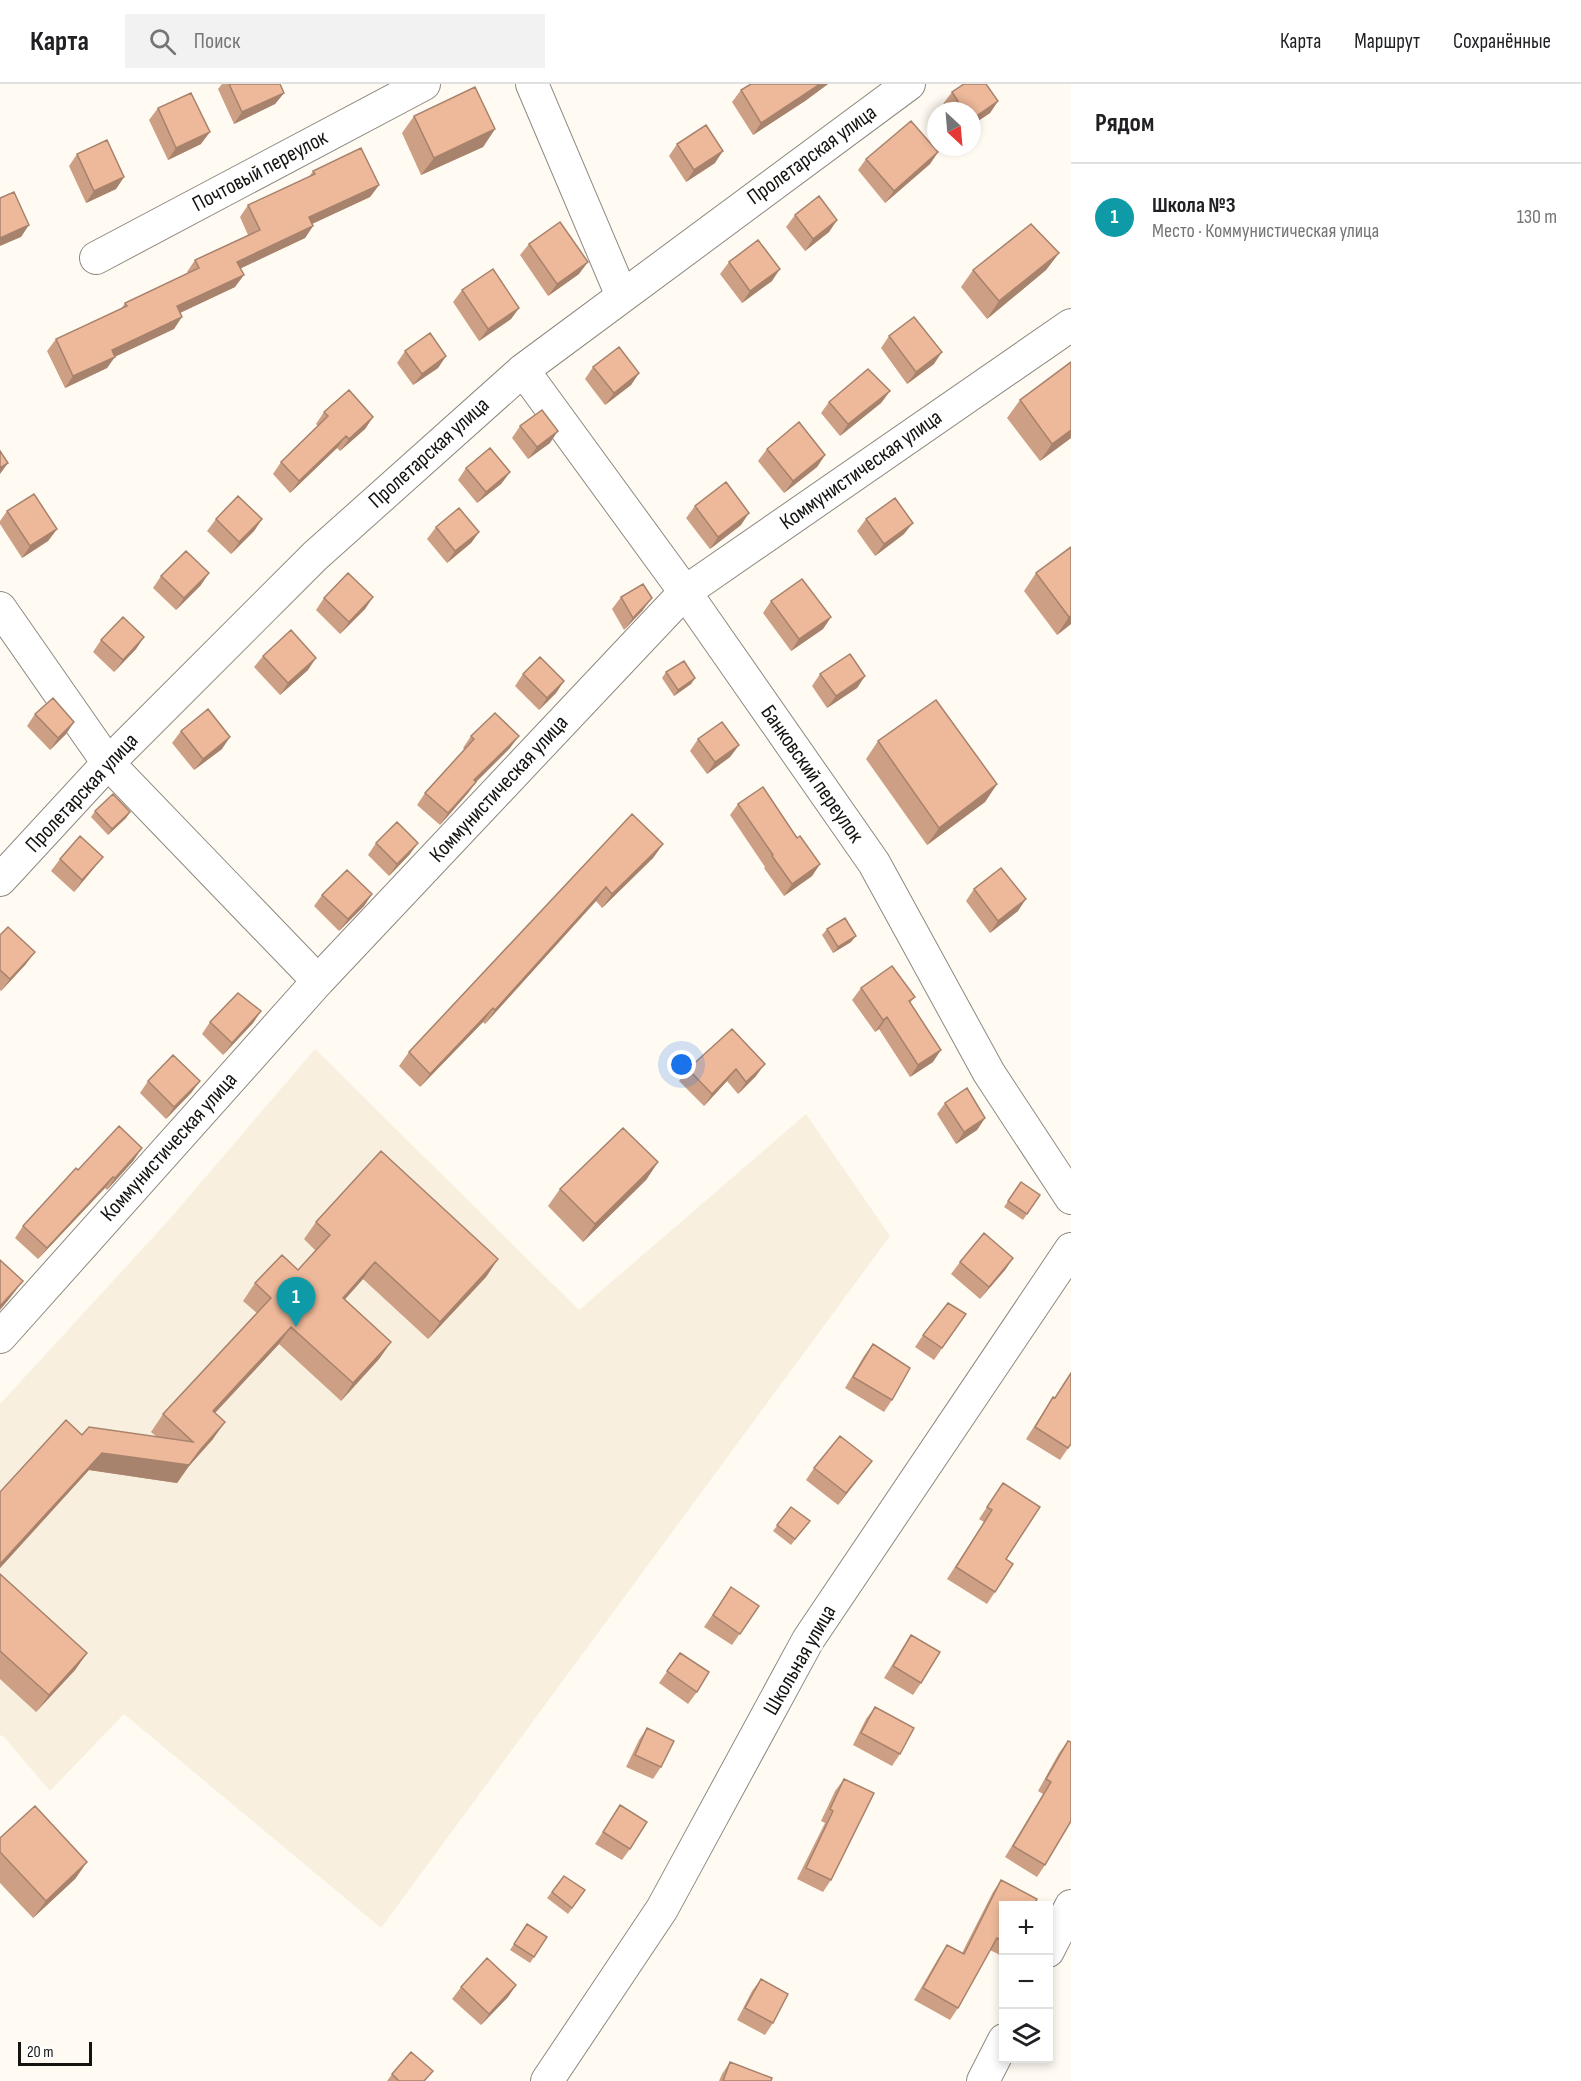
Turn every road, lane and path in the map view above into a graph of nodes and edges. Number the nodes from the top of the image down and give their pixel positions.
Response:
1 (424, 84) edge
2 (532, 84) edge
3 (909, 84) edge
4 (96, 258) dead end
5 (622, 296) junction
6 (1071, 325) edge
7 (523, 369) junction
8 (685, 592) junction
9 (2, 614) edge
10 (108, 763) junction
11 (0, 880) edge
12 (318, 981) junction
13 (1071, 1197) edge
14 (1071, 1249) edge
15 (0, 1337) edge
16 (1071, 1906) edge
17 (1053, 1941) edge
18 (999, 2050) edge
19 (547, 2081) edge
20 (983, 2081) edge

1 - 4 street, Почтовый переулок
2 - 5 street
3 - 5 street, Пролетарская улица
5 - 7 street, Пролетарская улица
6 - 8 street, Коммунистическая улица
7 - 8 street, Банковский переулок
7 - 10 street, Пролетарская улица
8 - 12 street, Коммунистическая улица
8 - 13 street, Банковский переулок
9 - 10 street
10 - 11 street, Пролетарская улица
10 - 12 street
12 - 15 street, Коммунистическая улица
14 - 19 street, Школьная улица
16 - 17 street
18 - 20 street

